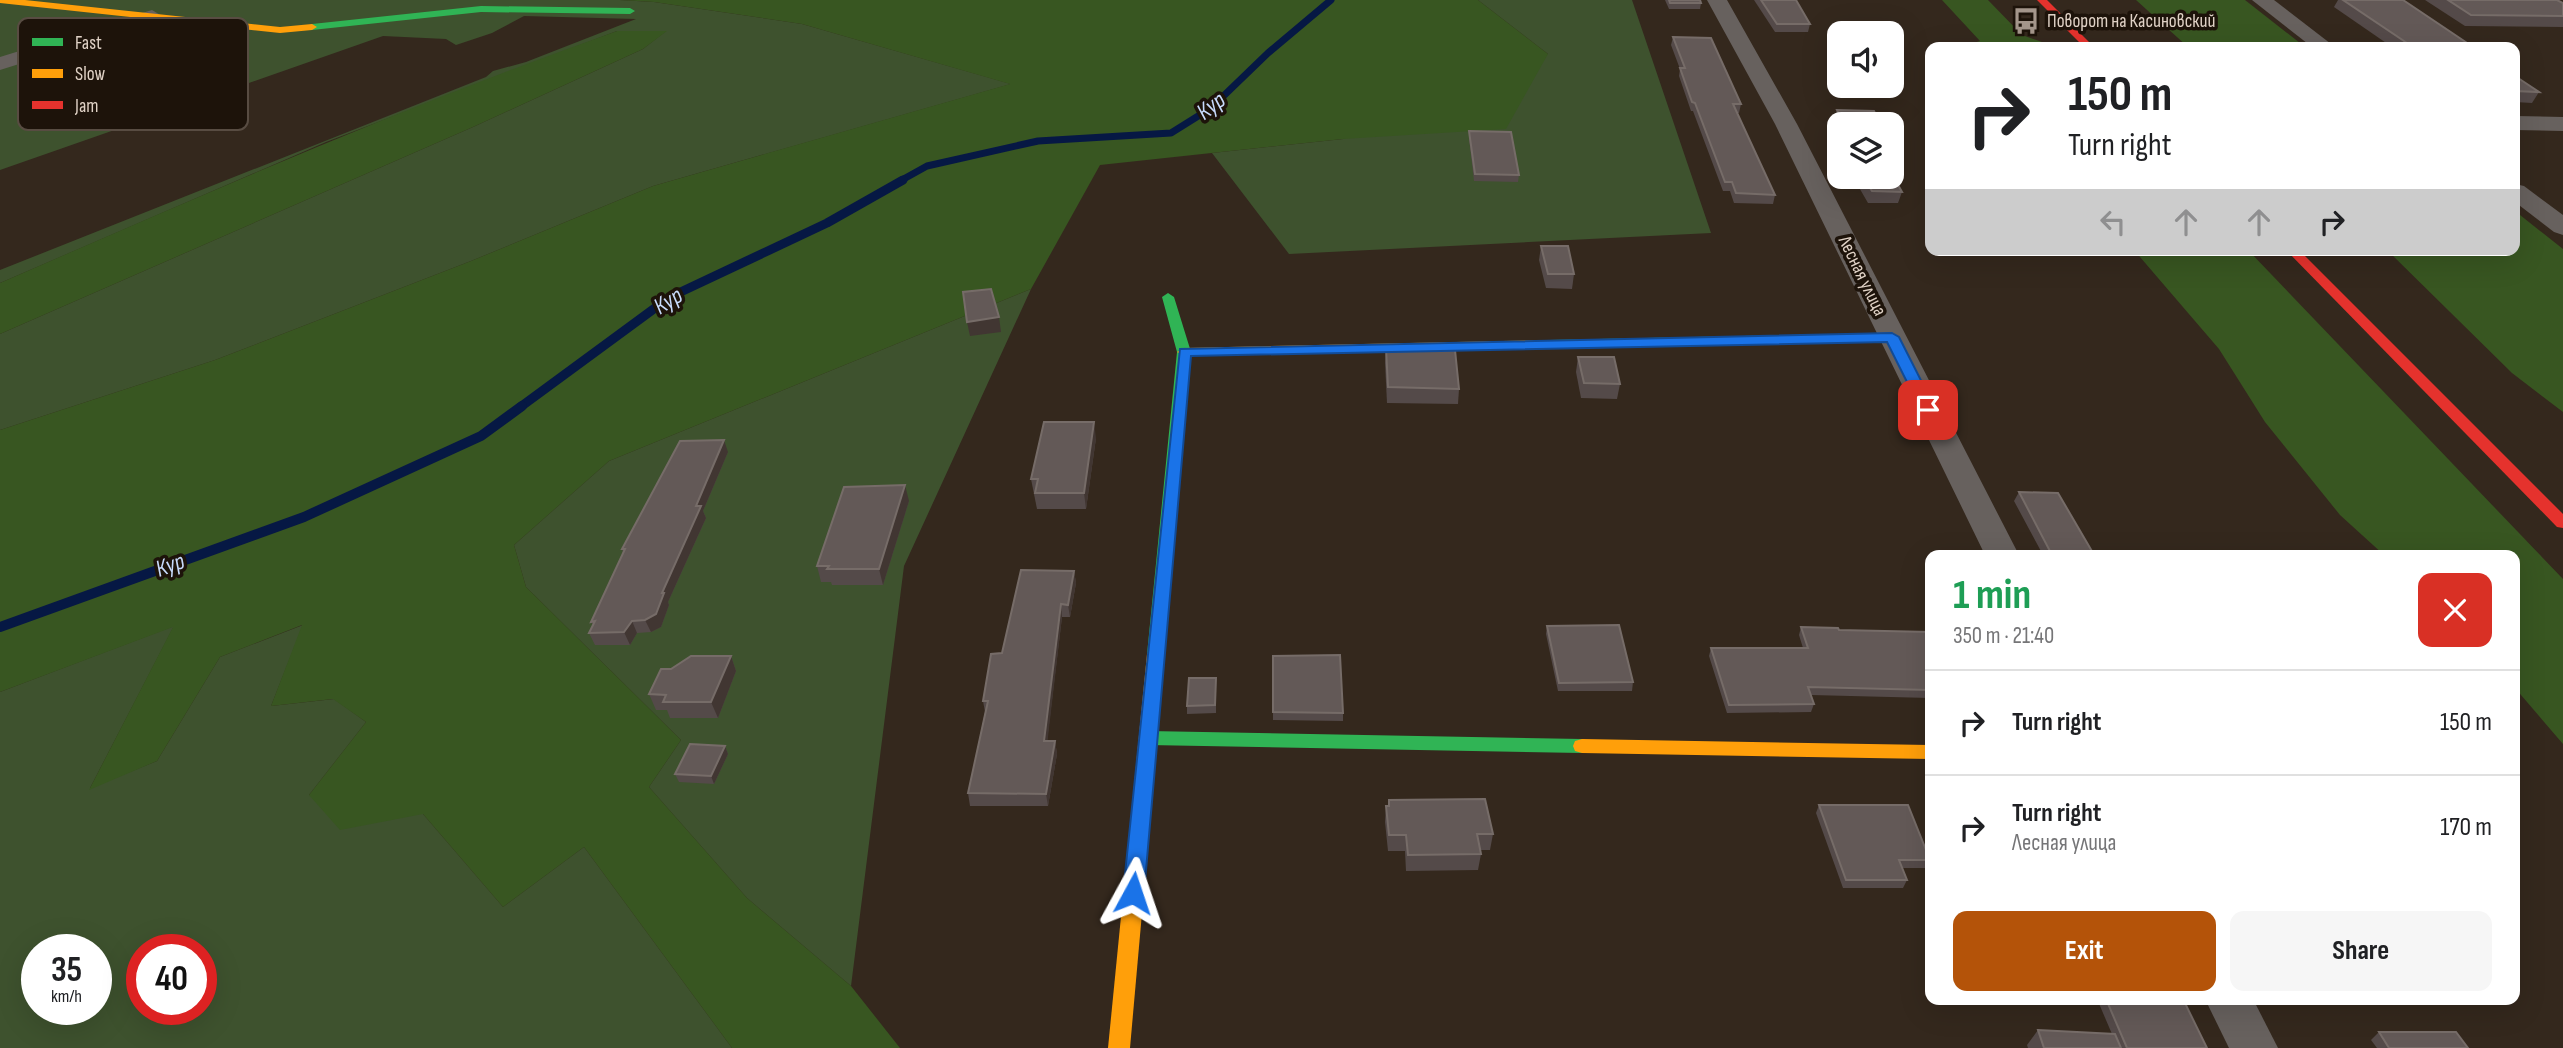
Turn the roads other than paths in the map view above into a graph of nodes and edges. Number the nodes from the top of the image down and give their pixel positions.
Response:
1 (0, 0) edge
2 (1717, 0) edge
3 (2042, 0) edge
4 (2262, 0) edge
5 (630, 11) dead end
6 (152, 16) junction
7 (146, 18) edge
8 (170, 18) edge
9 (248, 27) edge
10 (2084, 42) edge
11 (2318, 42) edge
12 (18, 58) edge
13 (0, 64) edge
14 (2520, 123) edge
15 (2563, 124) edge
16 (2520, 195) edge
17 (2563, 227) edge
18 (2298, 256) edge
19 (1168, 297) dead end
20 (1892, 337) junction
21 (1184, 352) junction
22 (2563, 523) edge
23 (1999, 550) edge
24 (1148, 738) junction
25 (1925, 752) edge
26 (2231, 1005) edge
27 (1119, 1048) edge
28 (2254, 1048) edge

1 - 6 street
2 - 20 street, Лесная улица
3 - 10 street
4 - 11 street
5 - 9 street
6 - 7 street
6 - 8 street
12 - 13 street
14 - 15 street
16 - 17 street
18 - 22 street
19 - 21 street
20 - 21 street
20 - 23 street, Лесная улица
21 - 24 street
24 - 25 street
24 - 27 street
26 - 28 street

